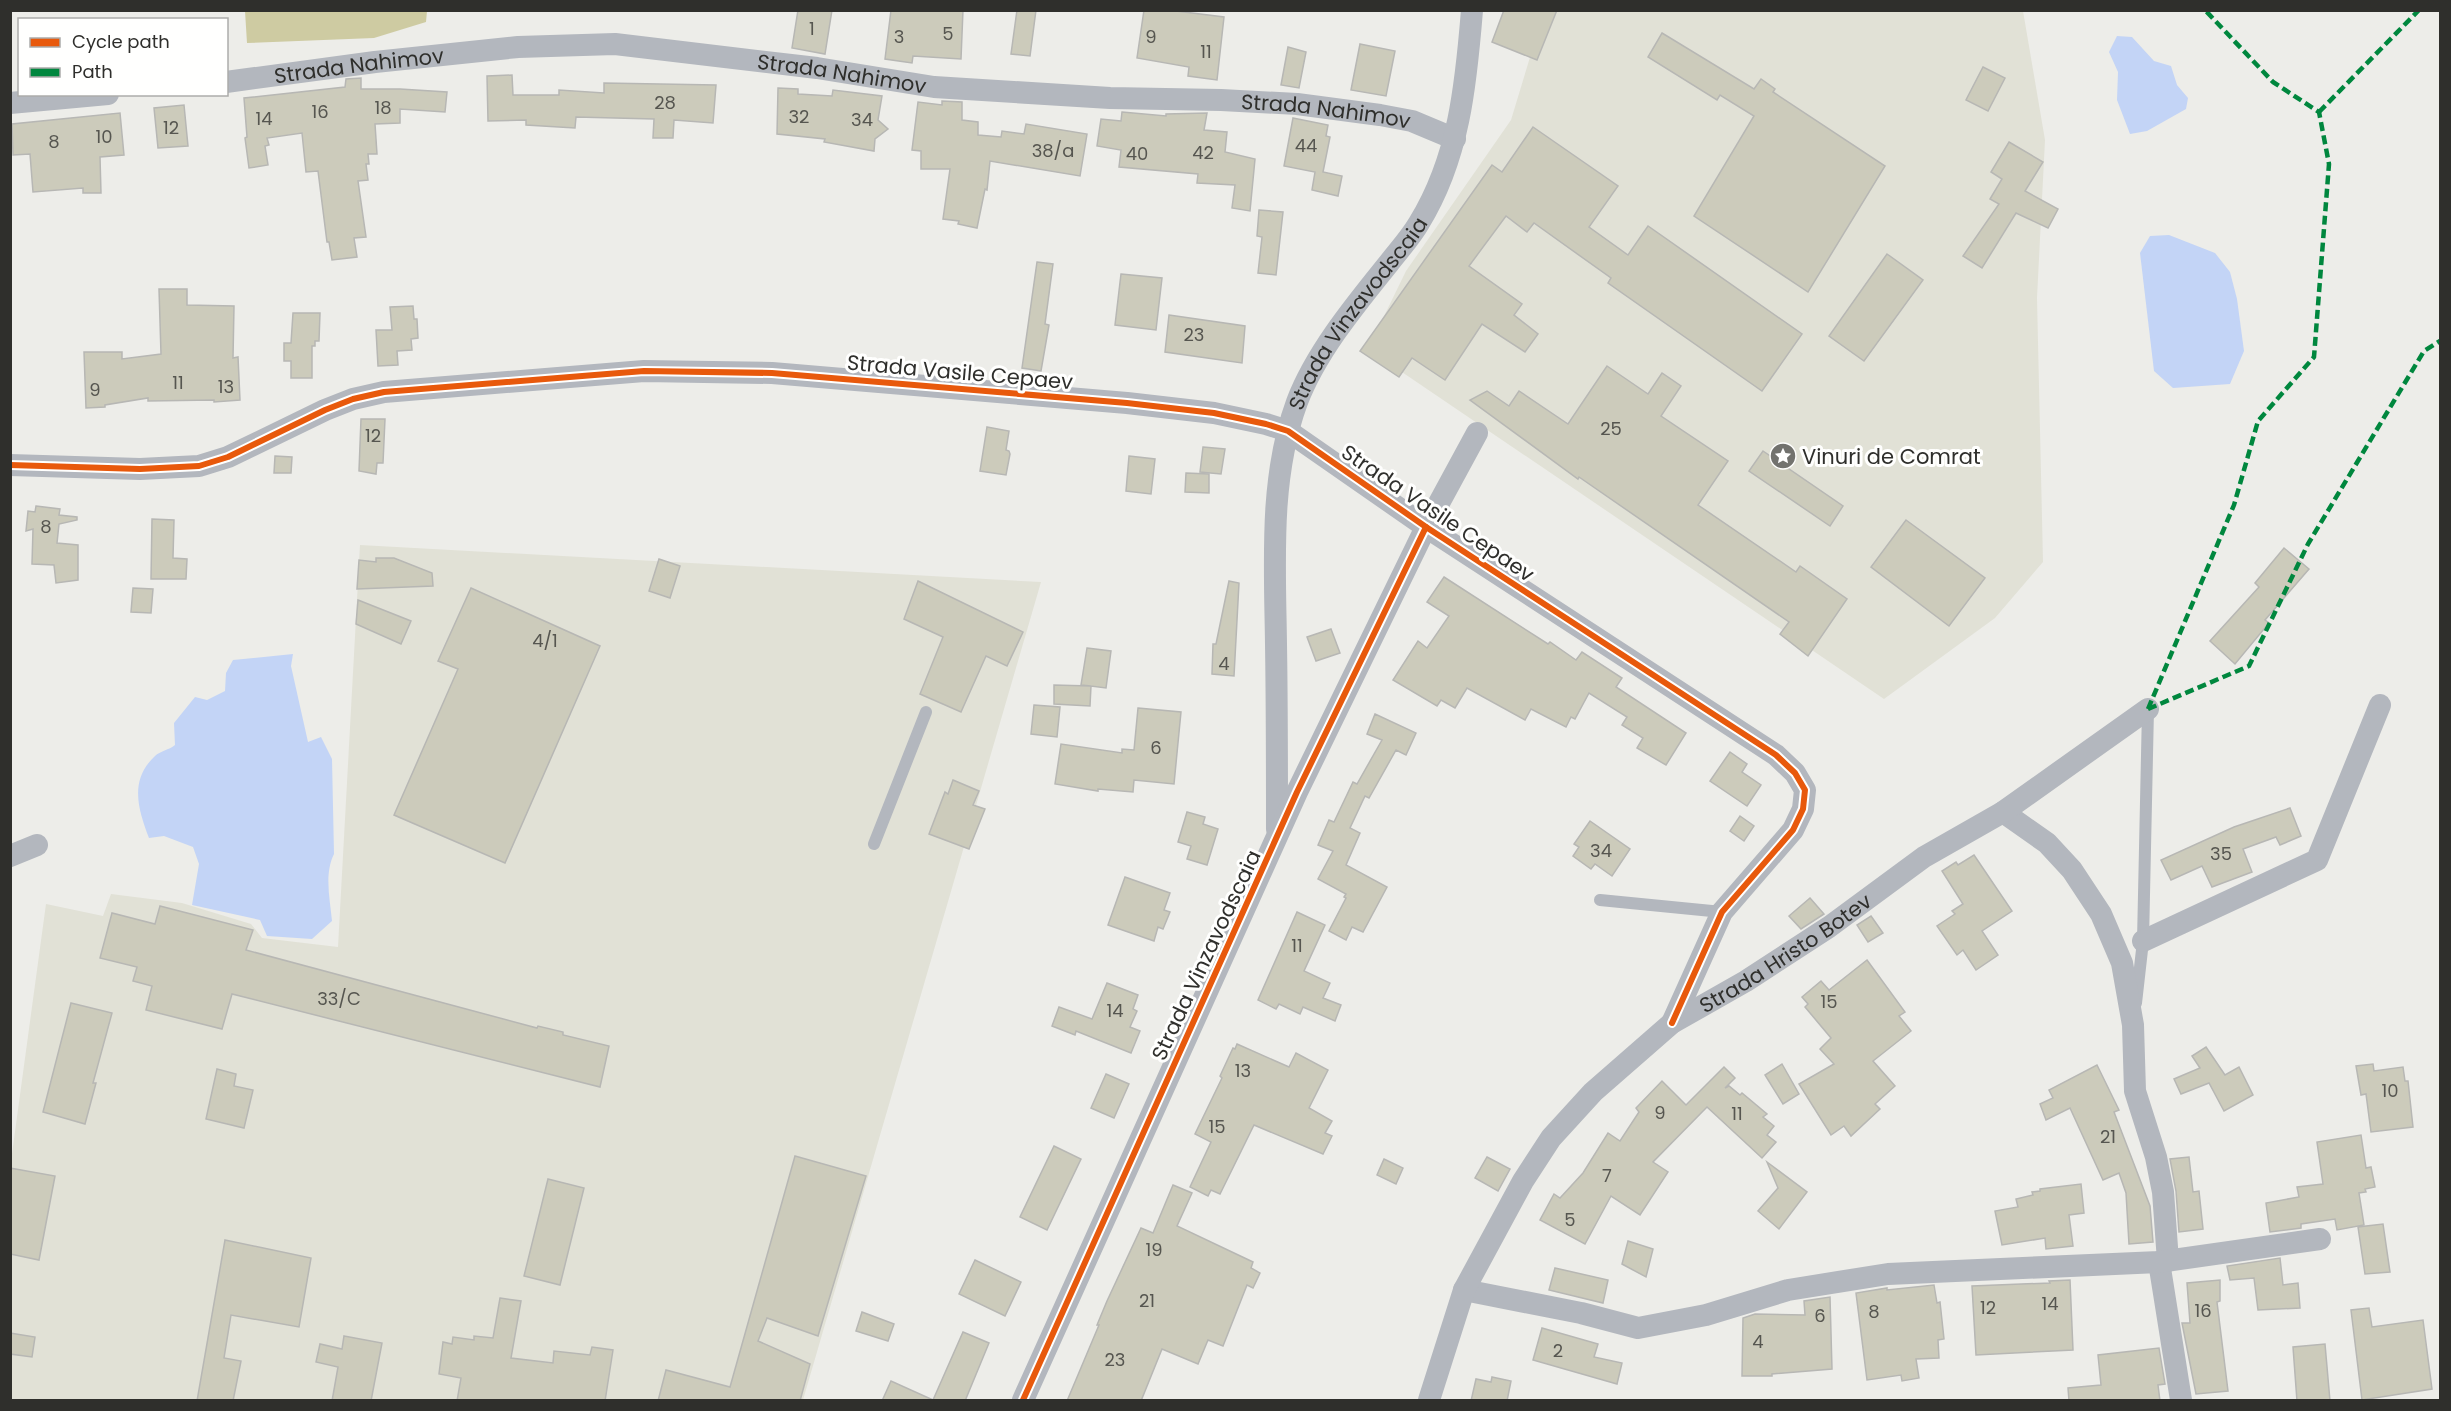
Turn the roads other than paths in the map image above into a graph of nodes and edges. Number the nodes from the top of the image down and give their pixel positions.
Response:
1 (1472, 10) edge
2 (228, 82) edge
3 (86, 96) edge
4 (10, 103) edge
5 (1455, 139) junction
6 (1288, 431) junction
7 (1477, 434) dead end
8 (10, 465) edge
9 (1426, 527) junction
10 (2380, 705) dead end
11 (2148, 709) joint
12 (926, 712) dead end
13 (2004, 812) junction
14 (1277, 840) junction
15 (874, 844) dead end
16 (37, 845) dead end
17 (10, 856) edge
18 (1600, 900) dead end
19 (1722, 912) junction
20 (2144, 941) junction
21 (1672, 1023) junction
22 (2133, 1025) junction
23 (2320, 1239) dead end
24 (2163, 1262) junction
25 (1464, 1290) junction
26 (1023, 1401) edge
27 (1429, 1401) edge
28 (2181, 1401) edge

1 - 5 street, Strada Vinzavodscaia
2 - 5 street, Strada Nahimov
3 - 4 street
5 - 6 street, Strada Vinzavodscaia
6 - 8 street, Strada Vasile Cepaev
6 - 9 street, Strada Vasile Cepaev
6 - 14 street, Strada Vinzavodscaia
7 - 9 street, Strada Vinzavodscaia
9 - 14 street, Strada Vinzavodscaia
9 - 19 street, Strada Vasile Cepaev
10 - 20 street
11 - 13 street, Strada Hristo Botev
11 - 20 lane
12 - 15 lane
13 - 21 street, Strada Hristo Botev
13 - 22 street
14 - 26 street, Strada Vinzavodscaia
16 - 17 street
18 - 19 lane
19 - 21 street
20 - 22 lane
21 - 25 street, Strada Hristo Botev
22 - 24 street
23 - 24 street
24 - 25 street
24 - 28 street
25 - 27 street, Strada Hristo Botev

